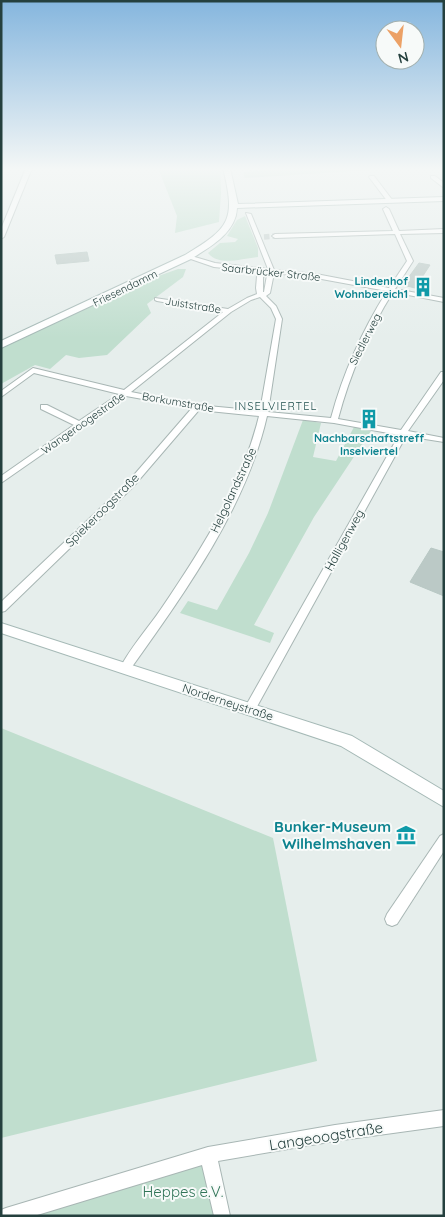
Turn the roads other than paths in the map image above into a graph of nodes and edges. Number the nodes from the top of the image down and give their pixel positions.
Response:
1 (6, 225) edge
2 (228, 225) edge
3 (255, 225) edge
4 (394, 225) edge
5 (444, 231) edge
6 (397, 232) junction
7 (275, 236) tunnel mouth
8 (1, 237) edge
9 (188, 257) junction
10 (271, 270) junction
11 (391, 289) junction
12 (261, 296) junction
13 (158, 300) dead end
14 (444, 300) edge
15 (229, 311) junction
16 (1, 345) edge
17 (444, 374) edge
18 (125, 393) junction
19 (1, 396) edge
20 (44, 407) dead end
21 (197, 407) junction
22 (262, 414) junction
23 (334, 421) junction
24 (80, 424) junction
25 (404, 432) junction
26 (444, 440) edge
27 (1, 480) edge
28 (1, 608) edge
29 (1, 628) edge
30 (125, 668) junction
31 (250, 709) junction
32 (444, 800) edge
33 (444, 840) edge
34 (392, 919) dead end
35 (444, 1118) edge
36 (208, 1155) junction
37 (6, 1216) edge
38 (222, 1216) edge

1 - 8 street
2 - 9 main road, Friesendamm
3 - 10 street
4 - 6 street, Siedlerweg
5 - 6 street
6 - 7 street
6 - 11 street, Siedlerweg
9 - 10 street, Saarbrücker Straße
9 - 16 main road, Friesendamm
10 - 11 street, Saarbrücker Straße
10 - 12 street
11 - 14 street, Saarbrücker Straße
11 - 23 street, Siedlerweg
12 - 15 street, Wangeroogestraße
12 - 22 street, Helgolandstraße
13 - 15 street, Juiststraße
15 - 18 street, Wangeroogestraße
17 - 25 street, Halligenweg
18 - 19 street, Borkumstraße
18 - 21 street, Borkumstraße
18 - 24 street, Wangeroogestraße
20 - 24 street
21 - 22 street, Borkumstraße
21 - 28 street, Spiekeroogstraße
22 - 23 street, Borkumstraße
22 - 30 street, Helgolandstraße
23 - 25 street, Borkumstraße
24 - 27 street, Wangeroogestraße
25 - 26 street, Borkumstraße
25 - 31 street, Halligenweg
29 - 30 main road, Norderneystraße
30 - 31 main road, Norderneystraße
31 - 32 main road, Norderneystraße
33 - 34 street
35 - 36 street, Langeoogstraße
36 - 37 street, Langeoogstraße
36 - 38 street

